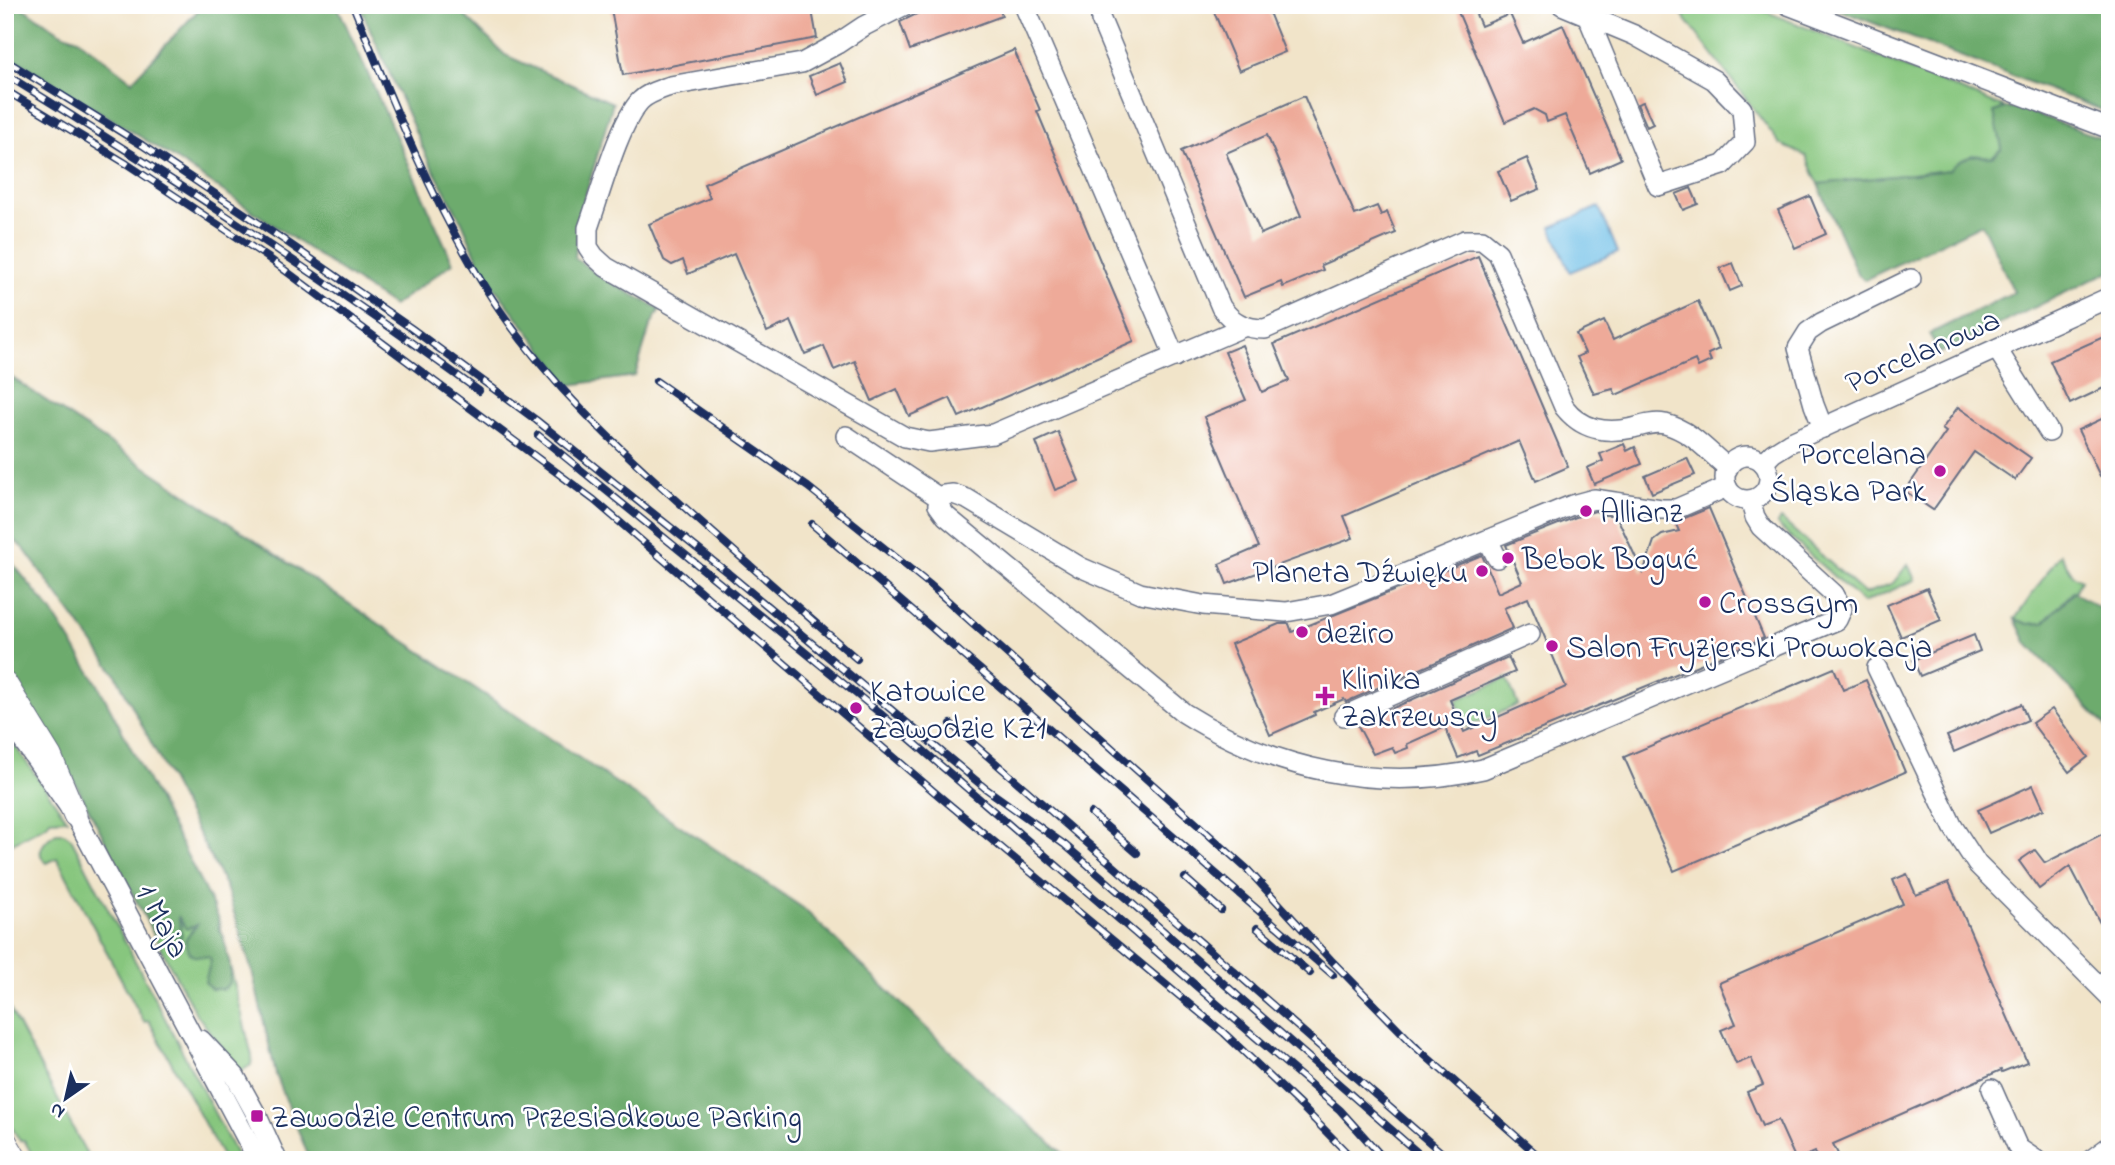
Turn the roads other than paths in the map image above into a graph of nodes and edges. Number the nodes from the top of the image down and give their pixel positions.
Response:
1 (905, 5) edge
2 (1024, 5) edge
3 (1562, 5) edge
4 (1788, 5) edge
5 (1588, 18) junction
6 (1101, 20) dead end
7 (2110, 129) edge
8 (1911, 279) dead end
9 (2110, 297) edge
10 (1244, 327) junction
11 (1997, 349) junction
12 (1175, 357) junction
13 (1823, 428) junction
14 (2049, 432) dead end
15 (846, 436) dead end
16 (1763, 463) junction
17 (1724, 482) junction
18 (941, 499) junction
19 (1750, 500) junction
20 (1489, 540) junction
21 (1497, 558) dead end
22 (1530, 634) dead end
23 (1877, 668) dead end
24 (5, 683) edge
25 (5, 715) edge
26 (1344, 716) dead end
27 (75, 815) junction
28 (2110, 997) edge
29 (183, 1021) junction
30 (1992, 1089) dead end
31 (5, 1141) edge
32 (2110, 1146) edge
33 (258, 1159) edge
34 (16, 1160) edge
35 (277, 1160) edge
36 (2036, 1160) edge
37 (2091, 1160) edge

1 - 12 street
2 - 12 street
3 - 5 street
4 - 7 street
5 - 5 street
6 - 10 street
8 - 13 street
9 - 11 street, Porcelanowa
10 - 12 street
10 - 17 street
11 - 13 street, Porcelanowa
11 - 14 street
13 - 16 street, Porcelanowa
15 - 18 street
16 - 17 street
16 - 19 street
17 - 19 street
17 - 20 street
18 - 19 street
18 - 20 street
20 - 21 street
22 - 26 street
23 - 28 street
24 - 27 main road
25 - 27 street, 1 Maja
27 - 29 street, 1 Maja
29 - 33 street, 1 Maja
29 - 35 street
30 - 36 street
31 - 34 main road
32 - 37 street

